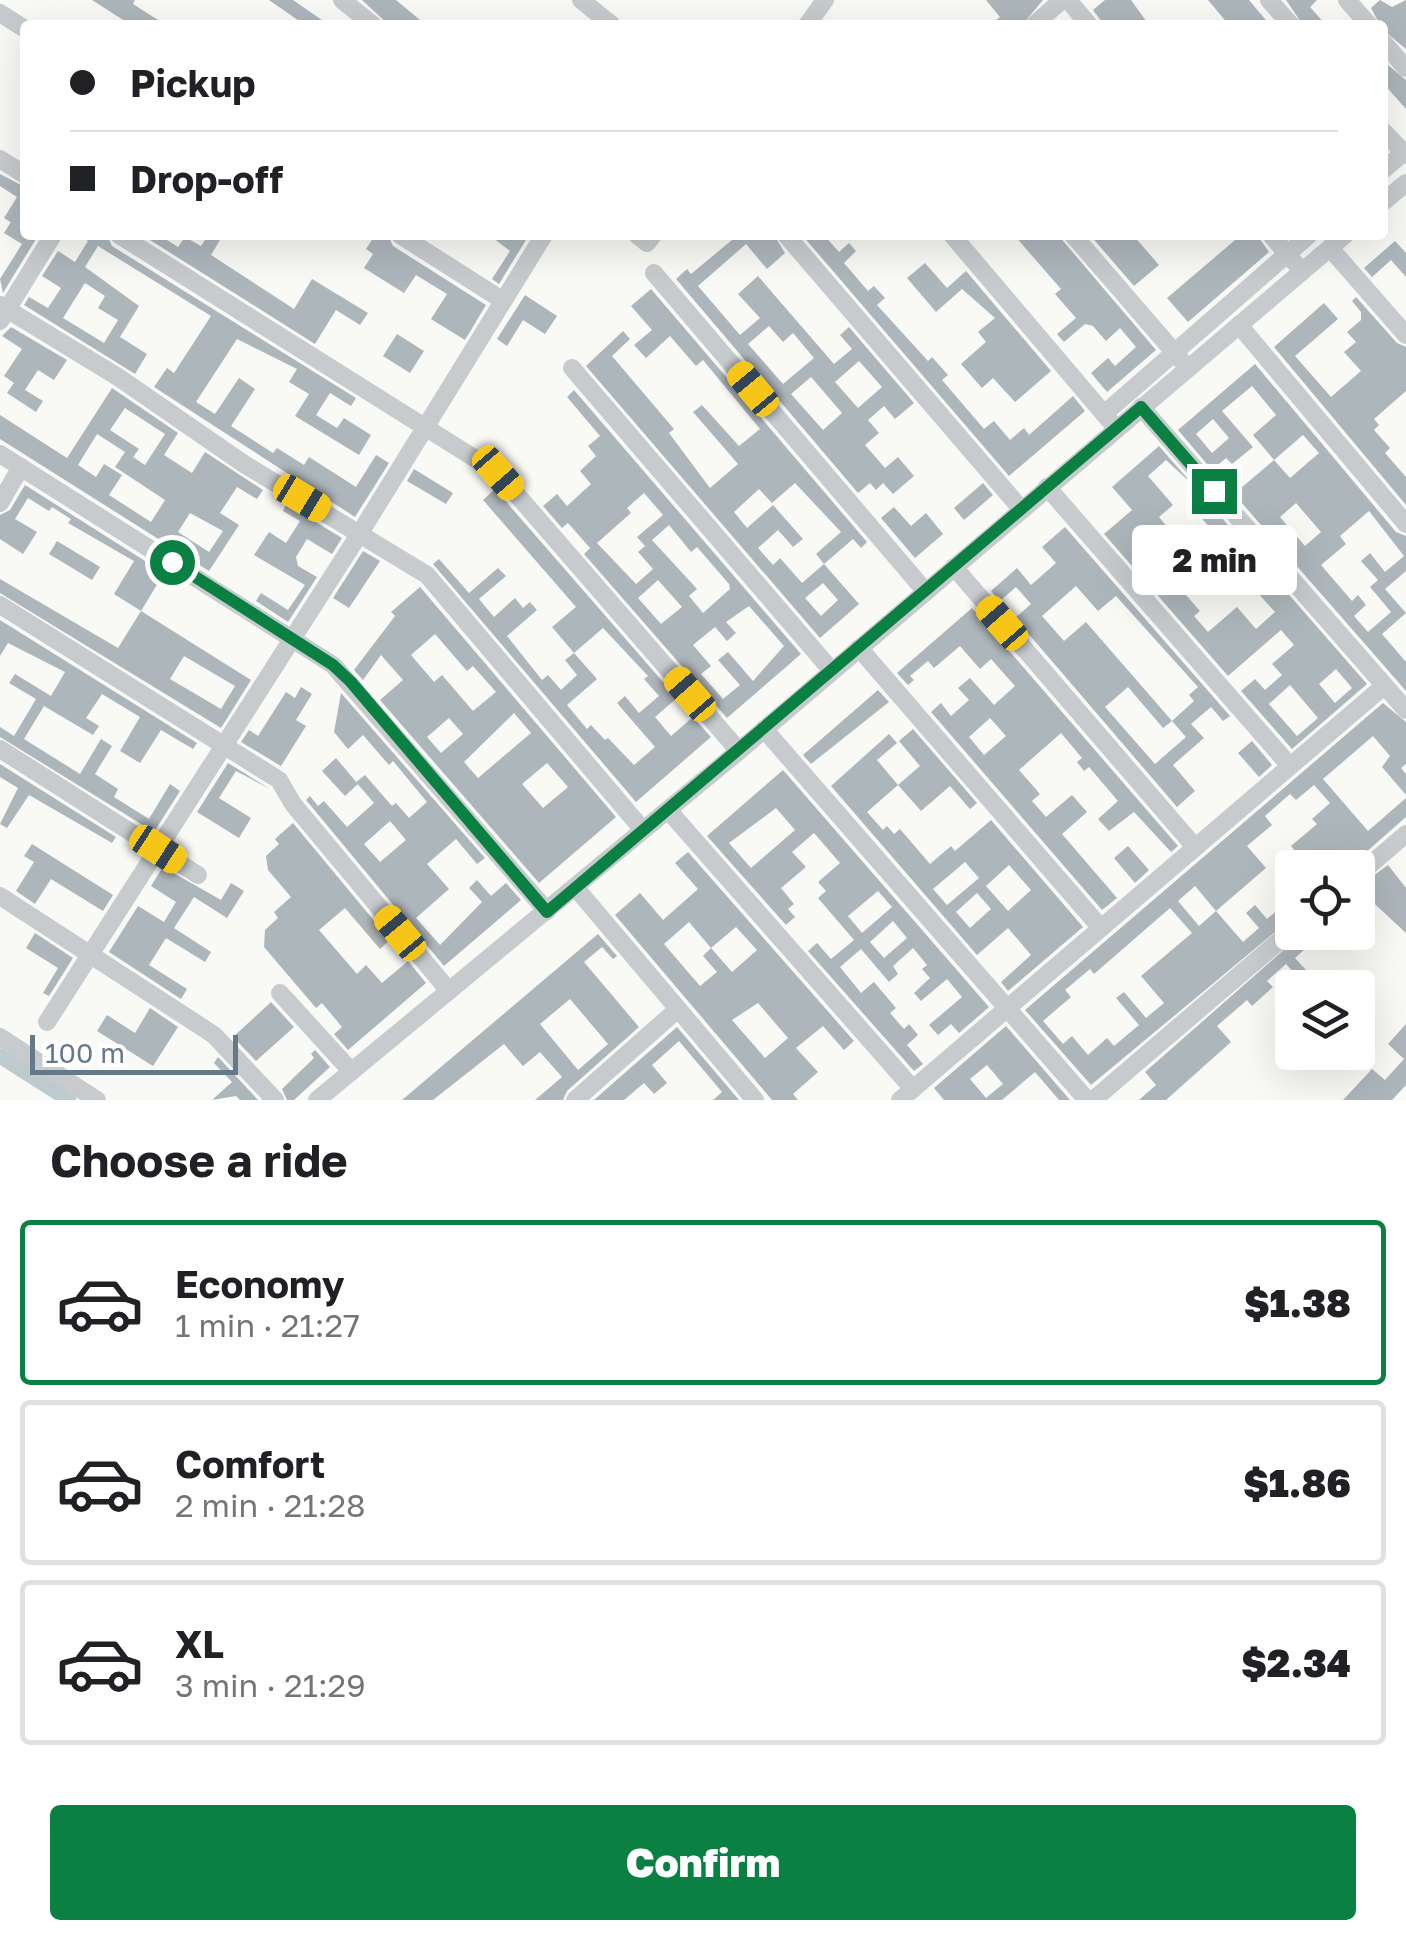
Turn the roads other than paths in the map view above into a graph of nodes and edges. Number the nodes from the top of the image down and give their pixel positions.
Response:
1 (342, 0) edge
2 (581, 0) edge
3 (1065, 0) edge
4 (1268, 0) edge
5 (1347, 0) edge
6 (366, 20) edge
7 (606, 20) edge
8 (1040, 20) edge
9 (1084, 20) edge
10 (1286, 20) edge
11 (1365, 20) edge
12 (1388, 47) edge
13 (1406, 68) edge
14 (50, 240) edge
15 (127, 240) edge
16 (408, 240) edge
17 (541, 240) edge
18 (790, 240) edge
19 (956, 240) edge
20 (1077, 240) edge
21 (1275, 240) edge
22 (1304, 240) edge
23 (1339, 240) edge
24 (1330, 248) junction
25 (1288, 254) junction
26 (1302, 271) junction
27 (654, 273) dead end
28 (502, 300) junction
29 (2, 311) edge
30 (1238, 326) junction
31 (1406, 335) edge
32 (1174, 353) junction
33 (572, 368) dead end
34 (1188, 368) junction
35 (1141, 407) junction
36 (1110, 421) junction
37 (426, 426) junction
38 (0, 454) edge
39 (20, 468) junction
40 (1047, 487) junction
41 (0, 503) edge
42 (1022, 510) junction
43 (1406, 524) edge
44 (360, 533) junction
45 (954, 567) junction
46 (926, 592) junction
47 (0, 606) edge
48 (292, 638) junction
49 (858, 648) junction
50 (832, 670) junction
51 (1384, 686) junction
52 (1406, 710) edge
53 (764, 729) junction
54 (226, 745) junction
55 (0, 749) edge
56 (739, 751) junction
57 (1290, 766) junction
58 (668, 810) junction
59 (643, 830) junction
60 (1406, 834) edge
61 (1195, 847) junction
62 (158, 849) junction
63 (1375, 860) edge
64 (198, 875) dead end
65 (575, 887) junction
66 (0, 896) edge
67 (547, 912) junction
68 (1101, 928) junction
69 (1275, 944) edge
70 (92, 952) junction
71 (280, 992) dead end
72 (449, 992) junction
73 (678, 1009) junction
74 (1008, 1009) junction
75 (46, 1022) dead end
76 (0, 1037) edge
77 (351, 1071) junction
78 (907, 1094) edge
79 (97, 1100) edge
80 (276, 1100) edge
81 (317, 1100) edge
82 (574, 1100) edge
83 (756, 1100) edge
84 (1090, 1100) edge

1 - 6 street
2 - 7 street
3 - 8 street
3 - 9 street
4 - 10 street
5 - 11 street
12 - 13 street
14 - 29 street
15 - 37 street
16 - 28 street
17 - 28 street
18 - 42 street
19 - 36 street
20 - 32 street
21 - 25 street
22 - 25 street
23 - 24 street
24 - 26 street
24 - 31 street
25 - 26 street
25 - 32 street
26 - 30 street
27 - 46 street
28 - 37 street
29 - 44 street
30 - 34 street
30 - 43 street
32 - 34 street
32 - 36 street
33 - 50 street
34 - 35 street
35 - 36 street
35 - 51 street
36 - 40 street
37 - 44 street
37 - 56 street
38 - 39 street
39 - 41 street
39 - 48 street
40 - 42 street
40 - 57 street
42 - 45 street
44 - 48 street
44 - 59 street
45 - 46 street
45 - 61 street
46 - 49 street
47 - 54 street
48 - 54 street
48 - 67 street
49 - 50 street
49 - 68 street
50 - 53 street
51 - 52 street
51 - 57 street
53 - 56 street
53 - 74 street
54 - 62 street
54 - 72 street
55 - 62 street
56 - 58 street
57 - 61 street
58 - 59 street
58 - 78 street
59 - 65 street
60 - 63 street
61 - 68 street
62 - 64 street
62 - 70 street
65 - 67 street
65 - 73 street
66 - 70 street
67 - 72 street
68 - 74 street
69 - 84 street
70 - 75 street
70 - 80 street
71 - 77 street
72 - 77 street
73 - 82 street
73 - 83 street
74 - 78 street
74 - 84 street
76 - 79 street
77 - 81 street

